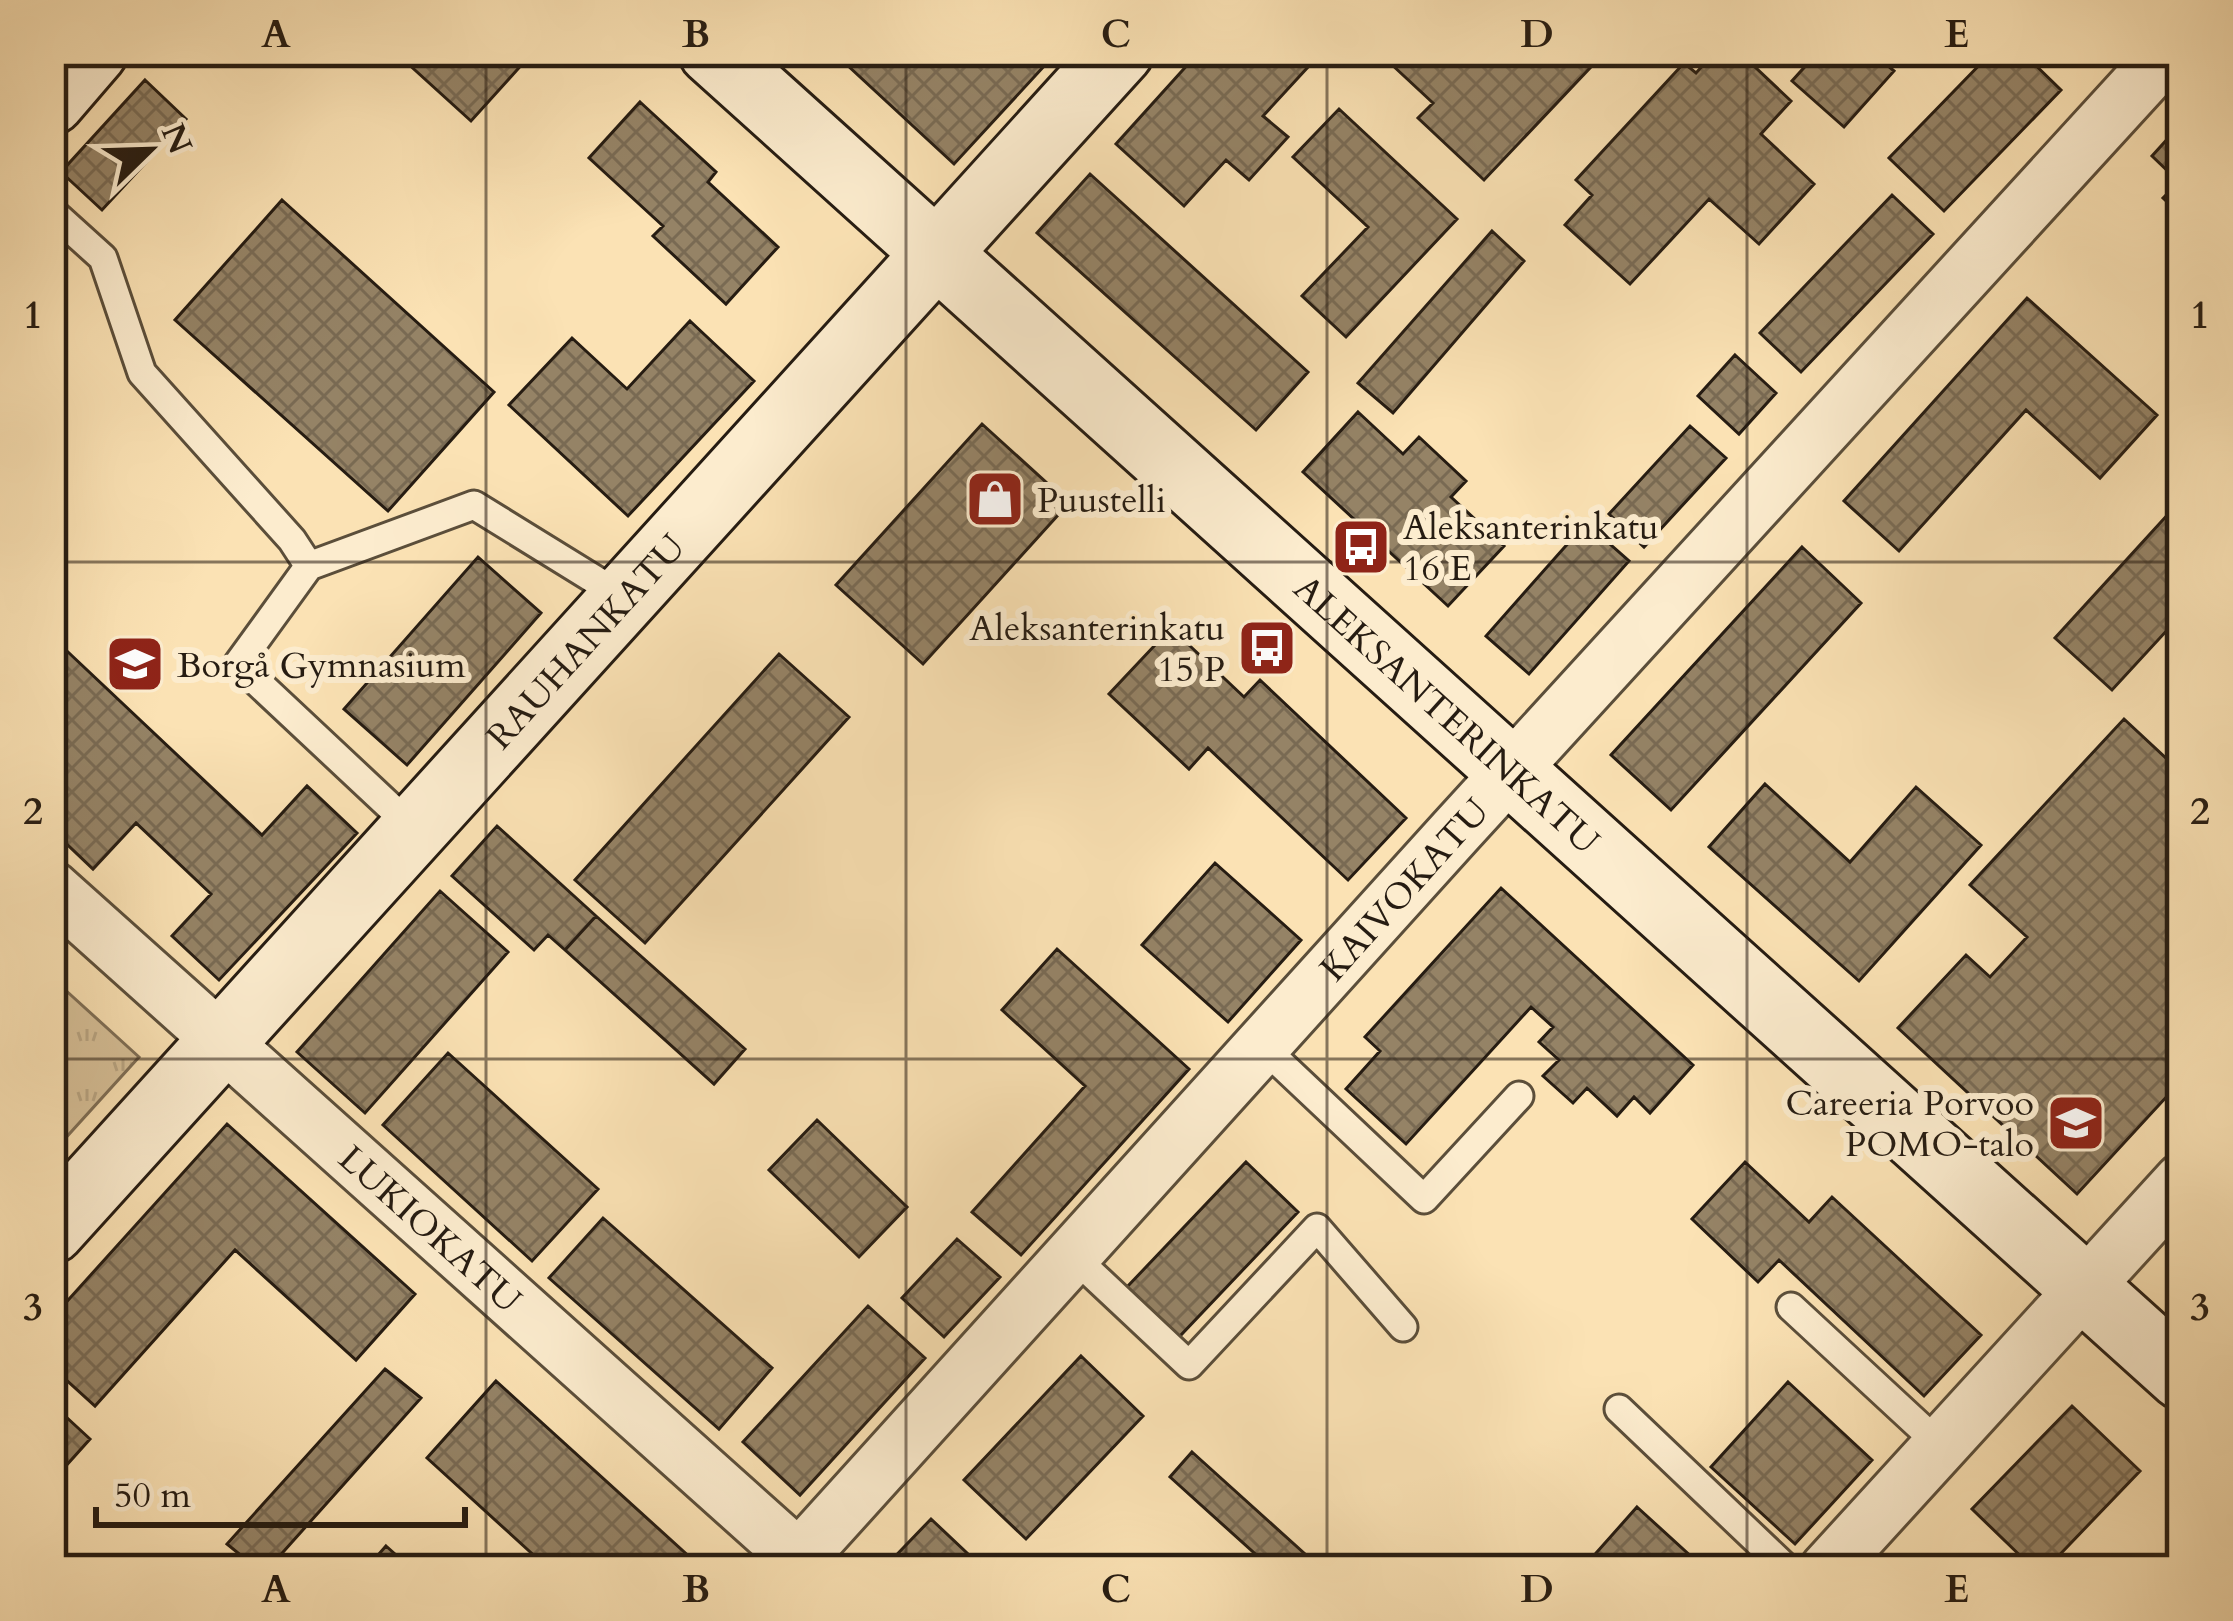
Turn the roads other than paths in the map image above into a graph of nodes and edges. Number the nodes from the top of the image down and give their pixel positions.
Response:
1 (94, 51) edge
2 (712, 51) edge
3 (1120, 51) edge
4 (2168, 51) edge
5 (51, 100) edge
6 (51, 212) edge
7 (937, 251) junction
8 (310, 566) junction
9 (623, 598) junction
10 (1512, 769) junction
11 (416, 830) junction
12 (51, 888) edge
13 (222, 1043) junction
14 (1263, 1047) junction
15 (1519, 1096) dead end
16 (2182, 1181) edge
17 (51, 1230) edge
18 (1074, 1257) junction
19 (2084, 1288) junction
20 (1791, 1307) dead end
21 (1403, 1327) dead end
22 (2182, 1376) edge
23 (1619, 1409) dead end
24 (1941, 1446) junction
25 (800, 1566) edge
26 (1788, 1570) edge
27 (1827, 1570) edge

1 - 5 main road
2 - 7 main road, ALEKSANTERINKATU
3 - 7 main road, RAUHANKATU
4 - 10 street, KAIVOKATU
6 - 8 lane
7 - 9 main road, RAUHANKATU
7 - 10 main road, ALEKSANTERINKATU
8 - 9 lane
8 - 11 lane
9 - 11 main road, RAUHANKATU
10 - 14 street, KAIVOKATU
10 - 19 main road, ALEKSANTERINKATU
11 - 13 main road, RAUHANKATU
12 - 13 street, LUKIOKATU
13 - 17 main road, RAUHANKATU
13 - 25 street, LUKIOKATU
14 - 15 lane
14 - 18 street, KAIVOKATU
16 - 19 street
18 - 21 lane
18 - 25 street, KAIVOKATU
19 - 22 main road, ALEKSANTERINKATU
19 - 24 street
20 - 24 lane
23 - 26 lane
24 - 27 street

